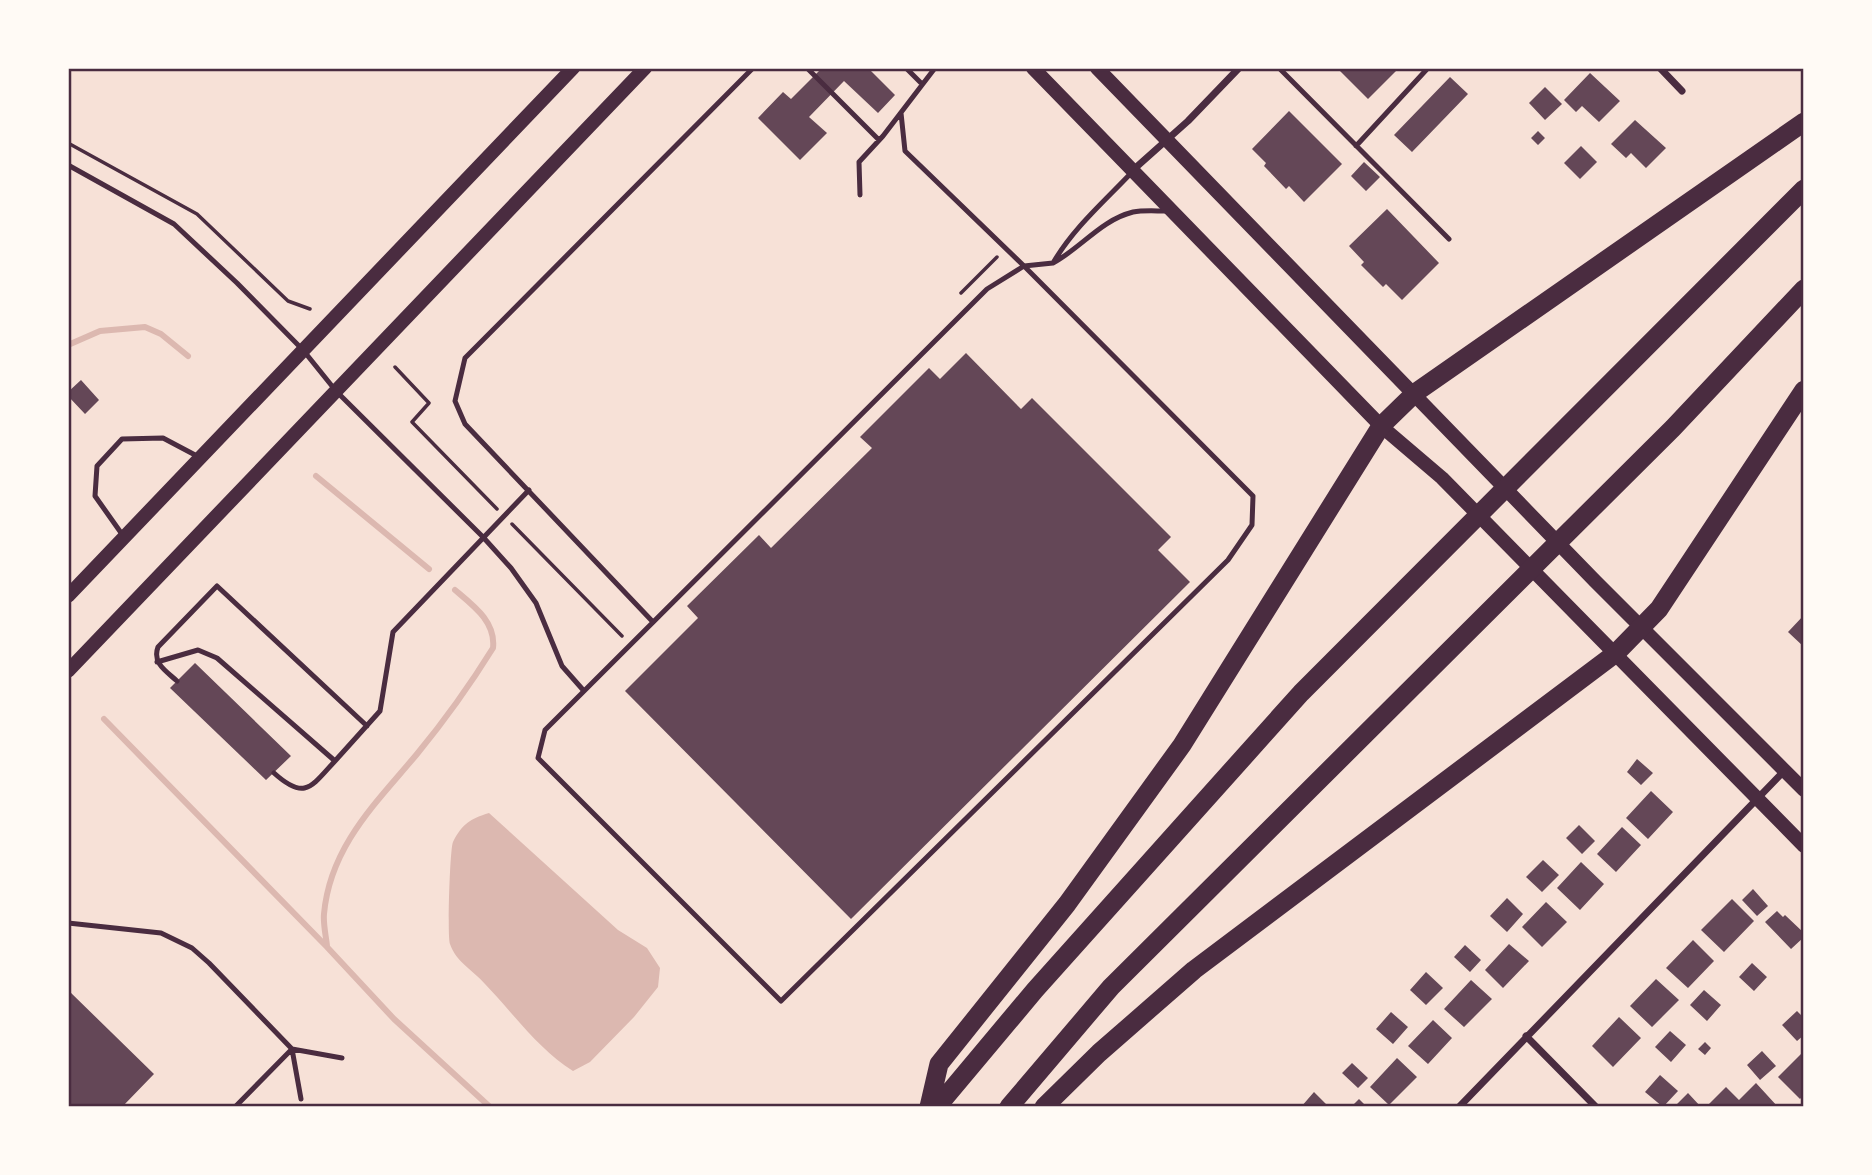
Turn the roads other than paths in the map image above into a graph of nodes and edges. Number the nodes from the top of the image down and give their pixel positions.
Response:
1 (573, 68) edge
2 (645, 68) edge
3 (754, 68) edge
4 (807, 68) edge
5 (906, 68) edge
6 (935, 68) edge
7 (1033, 68) edge
8 (1097, 68) edge
9 (1239, 68) edge
10 (1279, 68) edge
11 (1428, 68) edge
12 (1660, 68) edge
13 (922, 84) junction
14 (1682, 91) dead end
15 (901, 113) junction
16 (1804, 122) edge
17 (1166, 139) junction
18 (879, 140) junction
19 (1356, 146) junction
20 (68, 165) edge
21 (1133, 171) junction
22 (1804, 190) edge
23 (860, 195) dead end
24 (1171, 210) junction
25 (1449, 239) dead end
26 (1053, 263) junction
27 (1024, 266) junction
28 (1804, 289) edge
29 (303, 350) junction
30 (1804, 390) edge
31 (337, 391) junction
32 (1415, 393) junction
33 (1381, 426) junction
34 (200, 458) junction
35 (529, 490) junction
36 (483, 537) junction
37 (124, 538) junction
38 (68, 596) edge
39 (653, 622) junction
40 (1642, 626) junction
41 (1616, 653) junction
42 (157, 662) junction
43 (68, 671) edge
44 (177, 681) dead end
45 (584, 691) junction
46 (367, 726) junction
47 (335, 761) junction
48 (1785, 770) junction
49 (274, 773) dead end
50 (1804, 790) edge
51 (1758, 798) junction
52 (1804, 846) edge
53 (68, 923) edge
54 (1526, 1036) junction
55 (292, 1049) junction
56 (342, 1058) dead end
57 (301, 1100) dead end
58 (235, 1107) edge
59 (929, 1107) edge
60 (937, 1107) edge
61 (1009, 1107) edge
62 (1044, 1107) edge
63 (1459, 1107) edge
64 (1596, 1107) edge

1 - 29 main road
2 - 31 main road
3 - 35 lane
4 - 18 lane
5 - 13 lane
6 - 13 lane
7 - 21 main road
8 - 17 main road
9 - 17 street
10 - 19 lane
11 - 19 lane
12 - 14 street
13 - 15 lane
15 - 18 lane
15 - 27 lane
16 - 32 highway
17 - 21 street
17 - 32 main road
18 - 23 lane
19 - 25 lane
20 - 29 lane
21 - 24 main road
21 - 26 lane
22 - 60 highway
24 - 26 lane
24 - 33 main road
26 - 27 lane
27 - 39 lane
27 - 45 lane
28 - 61 highway
29 - 31 lane
29 - 34 main road
30 - 40 highway
31 - 36 lane
31 - 43 main road
32 - 33 highway
32 - 40 main road
33 - 41 main road
33 - 59 highway
34 - 37 main road
34 - 37 lane
35 - 36 lane
35 - 39 lane
36 - 45 lane
36 - 46 lane
37 - 38 main road
39 - 45 lane
40 - 41 highway
40 - 48 main road
41 - 51 main road
41 - 62 highway
42 - 44 lane
42 - 46 lane
42 - 47 lane
46 - 47 lane
47 - 49 lane
48 - 50 main road
48 - 51 street
51 - 52 main road
51 - 54 street
53 - 55 lane
54 - 63 street
54 - 64 street
55 - 56 lane
55 - 57 lane
55 - 58 lane

